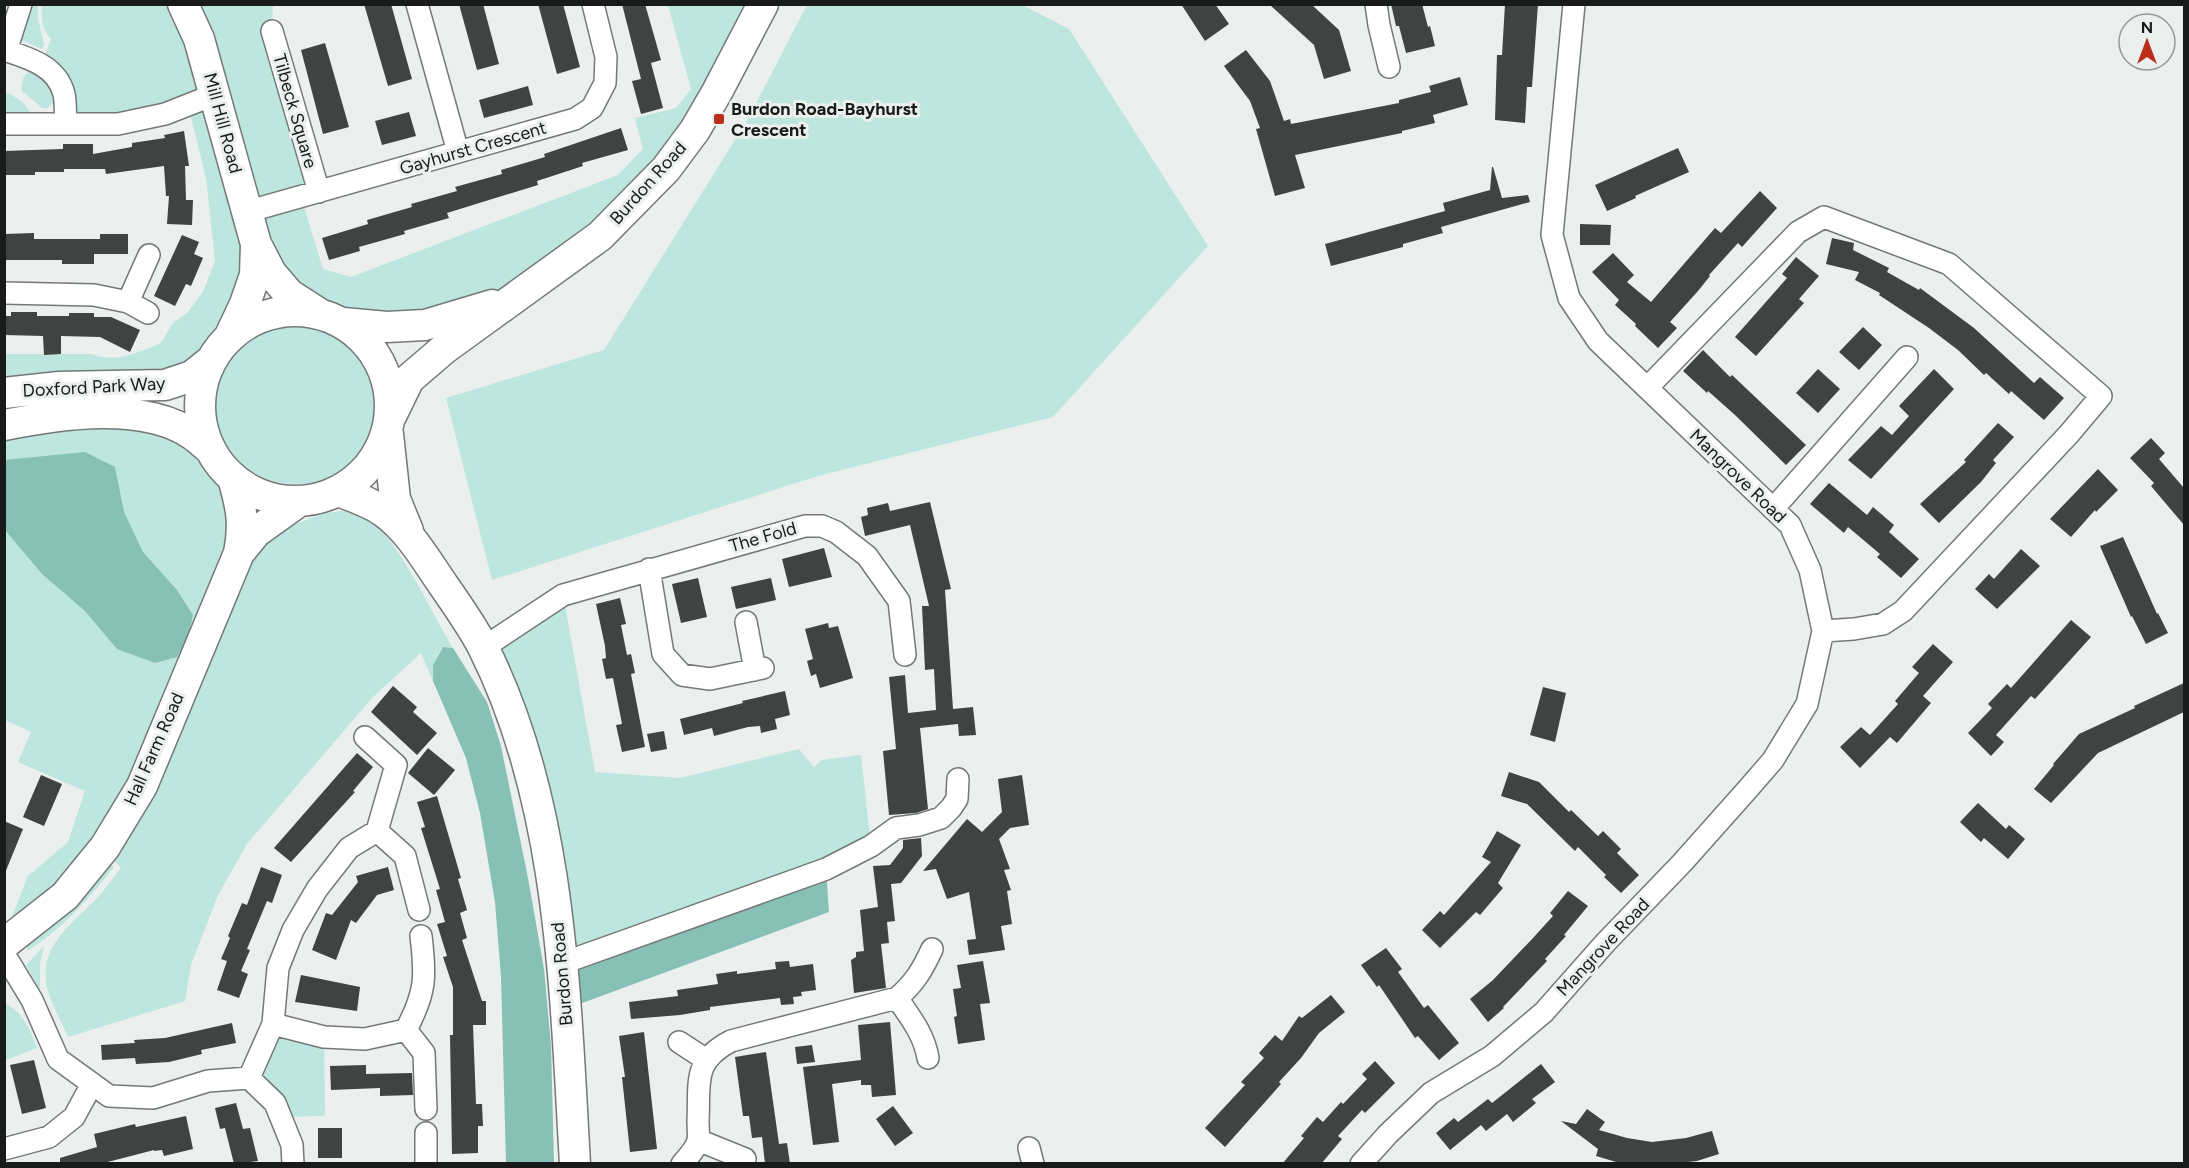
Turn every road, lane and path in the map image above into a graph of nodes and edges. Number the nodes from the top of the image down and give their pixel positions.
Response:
1 (21, 4) edge
2 (183, 4) edge
3 (417, 4) edge
4 (593, 4) edge
5 (763, 4) edge
6 (1376, 4) edge
7 (1574, 4) edge
8 (272, 31) dead end
9 (5, 51) edge
10 (1389, 67) dead end
11 (216, 94) junction
12 (66, 123) junction
13 (4, 124) edge
14 (458, 152) junction
15 (319, 192) junction
16 (246, 212) junction
17 (256, 244) junction
18 (149, 255) dead end
19 (4, 293) edge
20 (514, 298) junction
21 (128, 302) junction
22 (148, 313) dead end
23 (331, 319) junction
24 (221, 349) junction
25 (1907, 357) dead end
26 (1647, 388) junction
27 (4, 393) edge
28 (4, 424) edge
29 (389, 425) junction
30 (211, 450) junction
31 (233, 478) junction
32 (338, 491) junction
33 (298, 501) junction
34 (1773, 509) junction
35 (412, 539) junction
36 (239, 553) junction
37 (649, 569) junction
38 (746, 622) dead end
39 (1823, 631) junction
40 (483, 648) junction
41 (905, 656) dead end
42 (365, 737) dead end
43 (958, 779) dead end
44 (377, 831) junction
45 (419, 910) dead end
46 (421, 936) dead end
47 (4, 944) edge
48 (932, 949) dead end
49 (4, 954) edge
50 (563, 963) junction
51 (897, 998) junction
52 (273, 1024) junction
53 (406, 1030) junction
54 (679, 1042) dead end
55 (928, 1058) dead end
56 (705, 1059) junction
57 (249, 1078) junction
58 (92, 1084) junction
59 (426, 1109) dead end
60 (426, 1133) dead end
61 (698, 1140) junction
62 (4, 1149) edge
63 (745, 1159) dead end
64 (293, 1164) edge
65 (426, 1164) edge
66 (575, 1164) edge
67 (682, 1164) edge
68 (1361, 1164) edge

1 - 9 street
2 - 11 street, Mill Hill Road
3 - 14 street
4 - 14 street, Gayhurst Crescent
5 - 20 street, Burdon Road
6 - 10 street
7 - 26 street, Mangrove Road
8 - 15 street, Tilbeck Square
9 - 12 street
11 - 12 street
11 - 16 street, Mill Hill Road
12 - 13 street
14 - 15 street, Gayhurst Crescent
15 - 16 street, Gayhurst Crescent
16 - 17 street, Mill Hill Road
17 - 23 street, Mill Hill Road
17 - 24 street, Mill Hill Road
18 - 21 street
19 - 21 street
20 - 23 street, Burdon Road
20 - 29 street, Burdon Road
21 - 22 street
23 - 24 street, Burdon Road
23 - 29 street
24 - 27 street, Doxford Park Way
24 - 30 street, Burdon Road
25 - 34 street
26 - 34 street, Mangrove Road
26 - 39 street
28 - 30 street, Doxford Park Way
29 - 32 street, Burdon Road
29 - 35 street
30 - 31 street, Burdon Road
31 - 33 street, Burdon Road
31 - 36 street, Hall Farm Road
32 - 33 street, Burdon Road
32 - 35 street
33 - 36 street, Hall Farm Road
34 - 39 street, Mangrove Road
35 - 40 street, Burdon Road
36 - 47 street, Hall Farm Road
37 - 38 street
37 - 40 street, The Fold
37 - 41 street, The Fold
39 - 68 street, Mangrove Road
40 - 50 street, Burdon Road
42 - 44 street
43 - 50 street
44 - 45 street
44 - 52 street
46 - 53 street
48 - 51 street
49 - 58 street
50 - 66 street, Burdon Road
51 - 55 street
51 - 56 street
52 - 53 street
52 - 57 street
53 - 59 street
54 - 56 street
56 - 61 street
57 - 58 street
57 - 64 street
58 - 62 street
60 - 65 street
61 - 63 street
61 - 67 street

